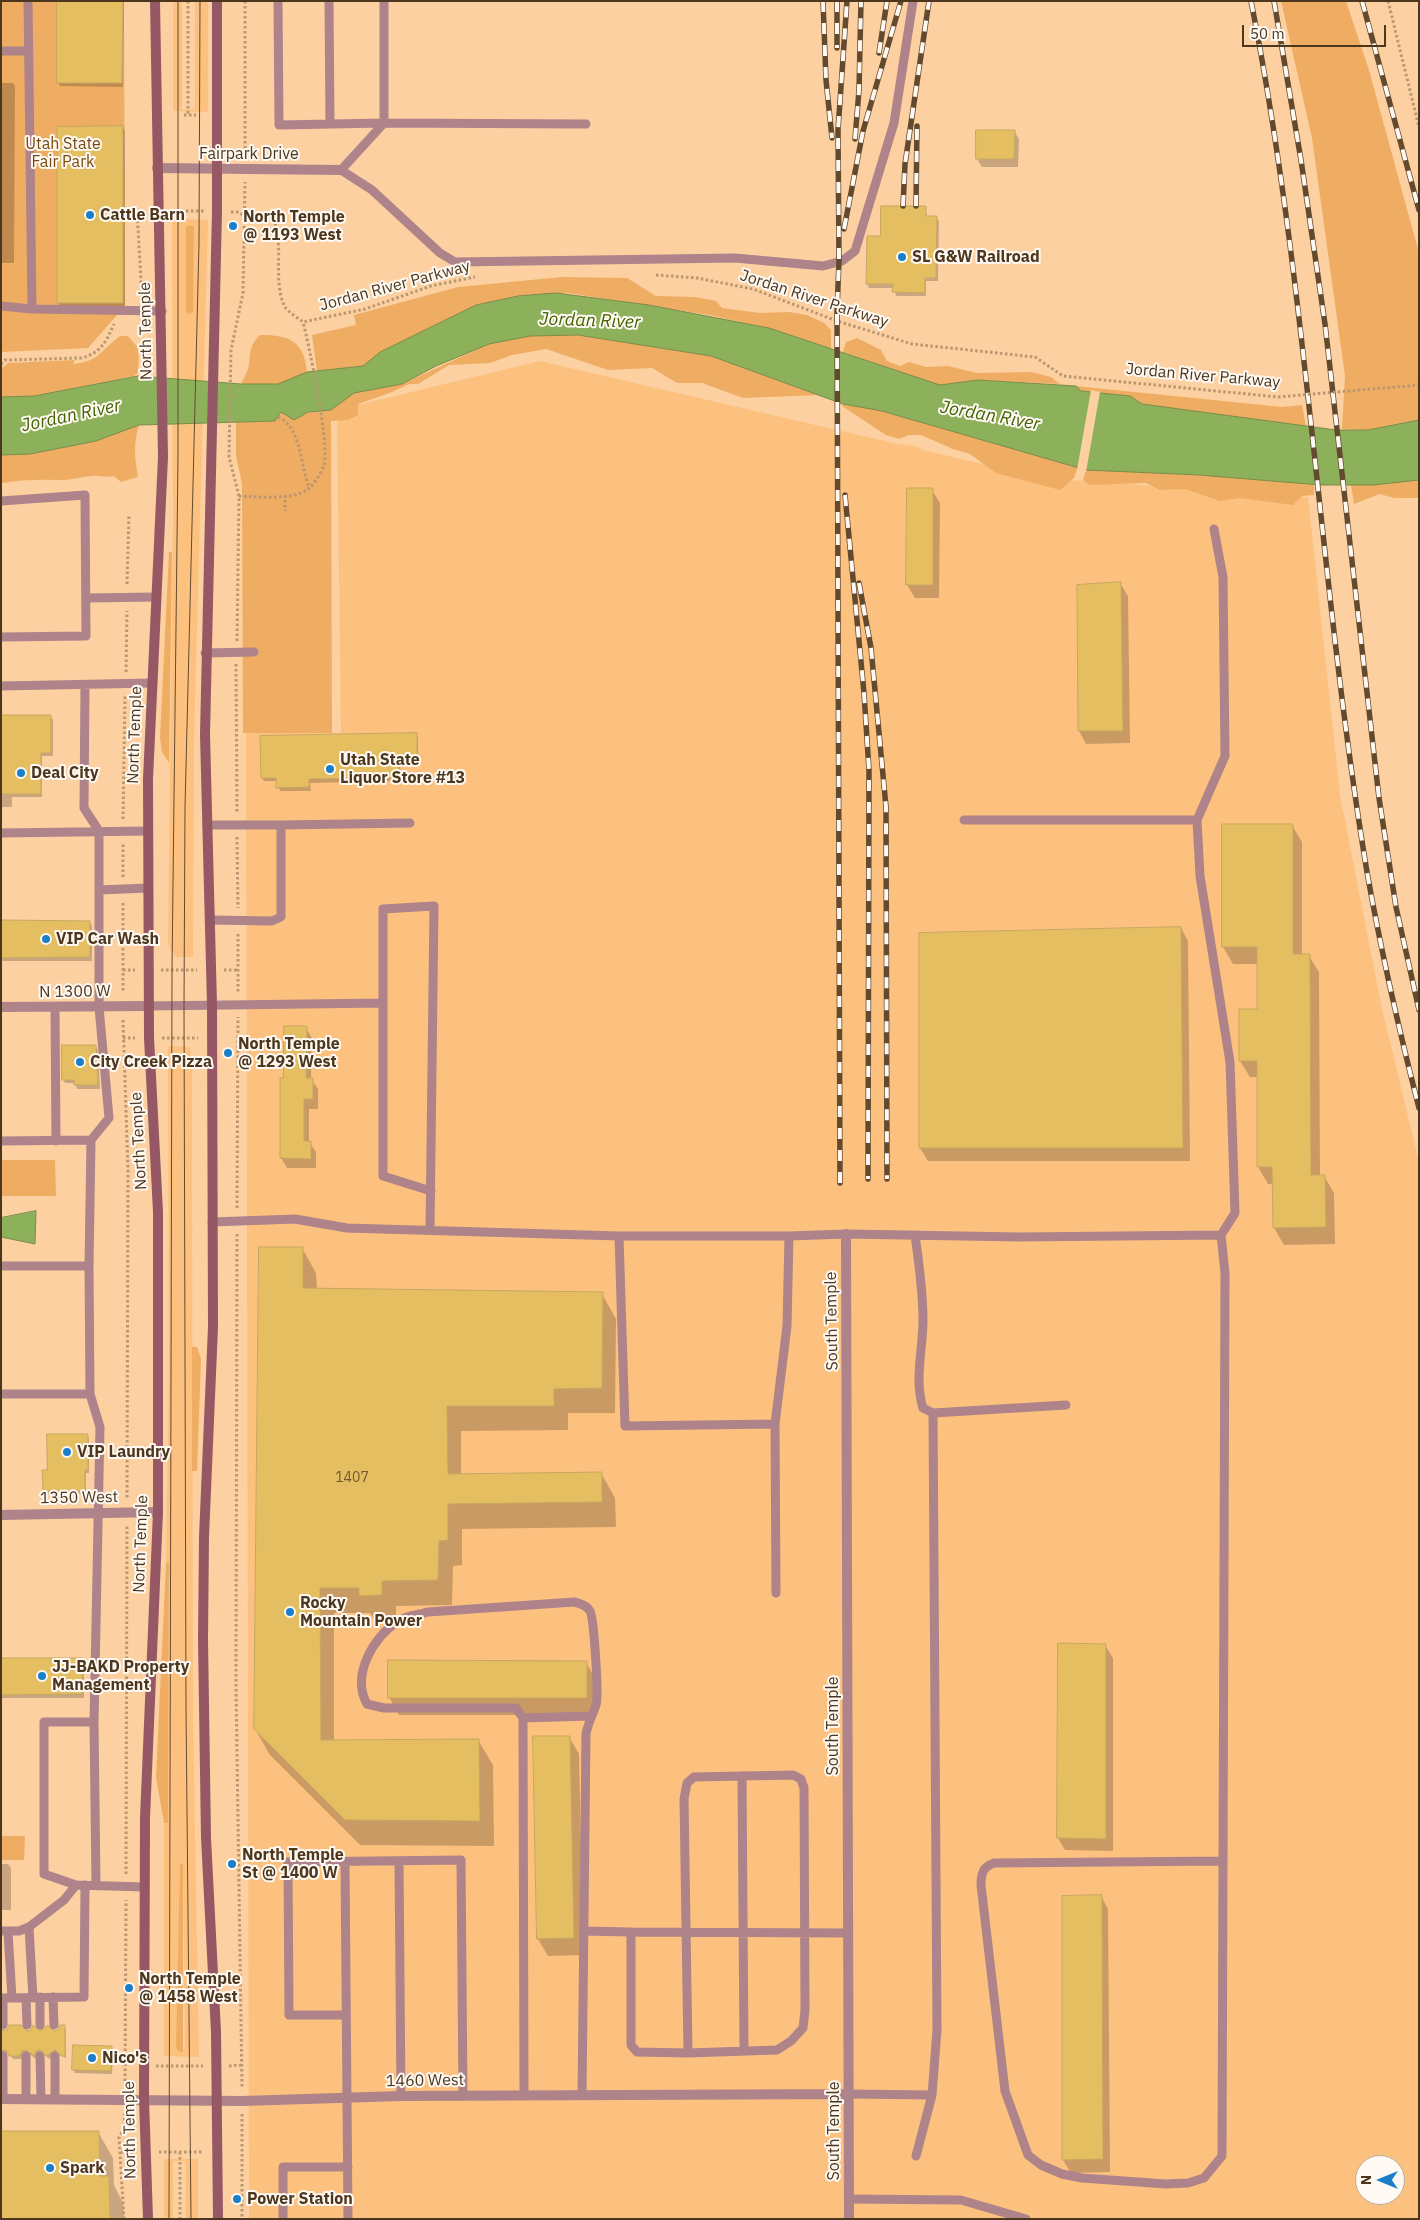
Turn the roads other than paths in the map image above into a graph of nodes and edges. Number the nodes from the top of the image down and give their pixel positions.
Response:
1 (28, 1) edge
2 (155, 1) edge
3 (217, 1) edge
4 (278, 1) edge
5 (329, 1) edge
6 (384, 1) edge
7 (913, 1) edge
8 (1, 51) edge
9 (29, 51) junction
10 (384, 123) junction
11 (330, 124) junction
12 (586, 124) dead end
13 (157, 168) junction
14 (217, 169) junction
15 (341, 170) junction
16 (1, 306) edge
17 (32, 309) junction
18 (162, 311) junction
19 (1, 501) edge
20 (1214, 529) dead end
21 (156, 597) junction
22 (87, 598) junction
23 (1, 637) edge
24 (254, 652) dead end
25 (205, 653) junction
26 (152, 683) junction
27 (85, 685) junction
28 (1, 686) edge
29 (964, 820) dead end
30 (1197, 820) junction
31 (410, 824) dead end
32 (207, 825) junction
33 (281, 825) junction
34 (99, 831) junction
35 (148, 831) junction
36 (1, 833) edge
37 (148, 888) junction
38 (99, 890) junction
39 (210, 920) junction
40 (383, 1003) junction
41 (212, 1004) junction
42 (148, 1006) junction
43 (1, 1007) edge
44 (99, 1007) junction
45 (55, 1008) junction
46 (91, 1140) junction
47 (1, 1141) edge
48 (56, 1141) junction
49 (431, 1191) junction
50 (212, 1222) junction
51 (430, 1230) junction
52 (846, 1234) junction
53 (915, 1235) junction
54 (1221, 1235) junction
55 (619, 1236) junction
56 (789, 1236) junction
57 (1, 1266) edge
58 (89, 1266) junction
59 (1, 1394) edge
60 (90, 1394) junction
61 (1066, 1405) dead end
62 (933, 1413) junction
63 (774, 1424) junction
64 (158, 1512) junction
65 (96, 1513) junction
66 (1, 1515) edge
67 (776, 1593) dead end
68 (590, 1716) junction
69 (523, 1718) junction
70 (94, 1722) junction
71 (742, 1776) junction
72 (399, 1861) junction
73 (345, 1862) junction
74 (1222, 1862) junction
75 (81, 1885) junction
76 (96, 1885) junction
77 (144, 1887) junction
78 (29, 1927) junction
79 (5, 1931) edge
80 (584, 1931) junction
81 (632, 1932) junction
82 (686, 1932) junction
83 (744, 1932) junction
84 (803, 1932) junction
85 (848, 1932) junction
86 (5, 1998) edge
87 (33, 1998) junction
88 (53, 1998) junction
89 (346, 2015) junction
90 (3, 2025) dead end
91 (27, 2025) dead end
92 (40, 2025) dead end
93 (54, 2025) dead end
94 (744, 2051) junction
95 (688, 2054) junction
96 (3, 2056) dead end
97 (26, 2056) dead end
98 (40, 2056) dead end
99 (55, 2056) dead end
100 (850, 2094) junction
101 (524, 2095) junction
102 (582, 2095) junction
103 (932, 2095) junction
104 (401, 2096) junction
105 (463, 2096) junction
106 (346, 2098) junction
107 (26, 2099) junction
108 (42, 2099) junction
109 (55, 2099) junction
110 (2, 2100) edge
111 (144, 2100) junction
112 (218, 2101) junction
113 (916, 2156) dead end
114 (348, 2167) junction
115 (849, 2199) junction
116 (148, 2219) edge
117 (218, 2219) edge
118 (283, 2219) edge
119 (348, 2219) edge
120 (849, 2219) edge
121 (1026, 2219) edge

1 - 9 lane
2 - 13 main road, North Temple
3 - 14 main road
4 - 11 lane
5 - 11 lane
6 - 10 lane
7 - 15 lane
8 - 9 lane
9 - 17 lane
10 - 11 lane
10 - 12 lane
10 - 15 lane
13 - 14 street, Fairpark Drive
13 - 18 main road, North Temple
14 - 15 street, Fairpark Drive
14 - 25 main road
16 - 17 lane
17 - 18 lane
18 - 21 main road, North Temple
19 - 22 lane
20 - 30 lane
21 - 22 lane
21 - 26 main road, North Temple
22 - 23 lane
24 - 25 lane
25 - 32 main road
26 - 27 lane
26 - 35 main road, North Temple
27 - 28 lane
27 - 34 lane
29 - 30 lane
30 - 54 lane
31 - 33 lane
32 - 33 lane
32 - 39 main road
33 - 39 lane
34 - 35 lane
34 - 36 lane
34 - 38 lane
35 - 37 main road, North Temple
37 - 38 lane
37 - 42 main road, North Temple
38 - 44 lane
39 - 41 main road
40 - 41 lane
40 - 49 lane
40 - 49 lane
41 - 42 lane
41 - 50 main road
42 - 44 street, N 1300 W
42 - 64 main road, North Temple
43 - 45 street, N 1300 W
44 - 45 street, N 1300 W
44 - 46 lane
45 - 48 lane
46 - 48 lane
46 - 58 lane
47 - 48 lane
49 - 51 lane
50 - 51 lane
50 - 112 main road
51 - 55 lane
52 - 53 lane
52 - 56 lane
52 - 85 street, South Temple
53 - 54 lane
53 - 62 lane
54 - 74 lane
55 - 56 lane
55 - 63 lane
56 - 63 lane
57 - 58 lane
58 - 60 lane
59 - 60 lane
60 - 65 lane
61 - 62 lane
62 - 103 lane
63 - 67 lane
64 - 65 street, 1350 West
64 - 77 main road, North Temple
65 - 66 street, 1350 West
65 - 70 lane
68 - 69 lane
68 - 69 lane
68 - 80 lane
69 - 101 lane
70 - 75 lane
70 - 76 lane
71 - 82 lane
71 - 83 lane
71 - 84 lane
72 - 73 lane
72 - 104 lane
72 - 105 lane
73 - 89 lane
73 - 89 lane
74 - 74 lane
75 - 76 lane
75 - 78 lane
75 - 88 lane
76 - 77 lane
77 - 111 main road, North Temple
78 - 79 lane
78 - 87 lane
79 - 86 lane
80 - 81 lane
80 - 102 lane
81 - 82 lane
81 - 95 lane
82 - 83 lane
82 - 95 lane
83 - 84 lane
83 - 94 lane
84 - 85 lane
84 - 94 lane
85 - 100 street, South Temple
86 - 87 lane
86 - 90 lane
87 - 88 lane
87 - 91 lane
87 - 92 lane
88 - 93 lane
89 - 106 lane
94 - 95 lane
96 - 110 lane
97 - 107 lane
98 - 108 lane
99 - 109 lane
100 - 102 street, 1460 West
100 - 103 lane
100 - 115 street, South Temple
101 - 102 street, 1460 West
101 - 105 street, 1460 West
103 - 113 lane
104 - 105 street, 1460 West
104 - 106 street, 1460 West
106 - 112 street, 1460 West
106 - 114 lane
107 - 108 street, 1460 West
107 - 110 street, 1460 West
108 - 109 street, 1460 West
109 - 111 street, 1460 West
111 - 112 street, 1460 West
111 - 116 main road, North Temple
112 - 117 main road
114 - 118 lane
114 - 119 lane
115 - 120 street, South Temple
115 - 121 lane

